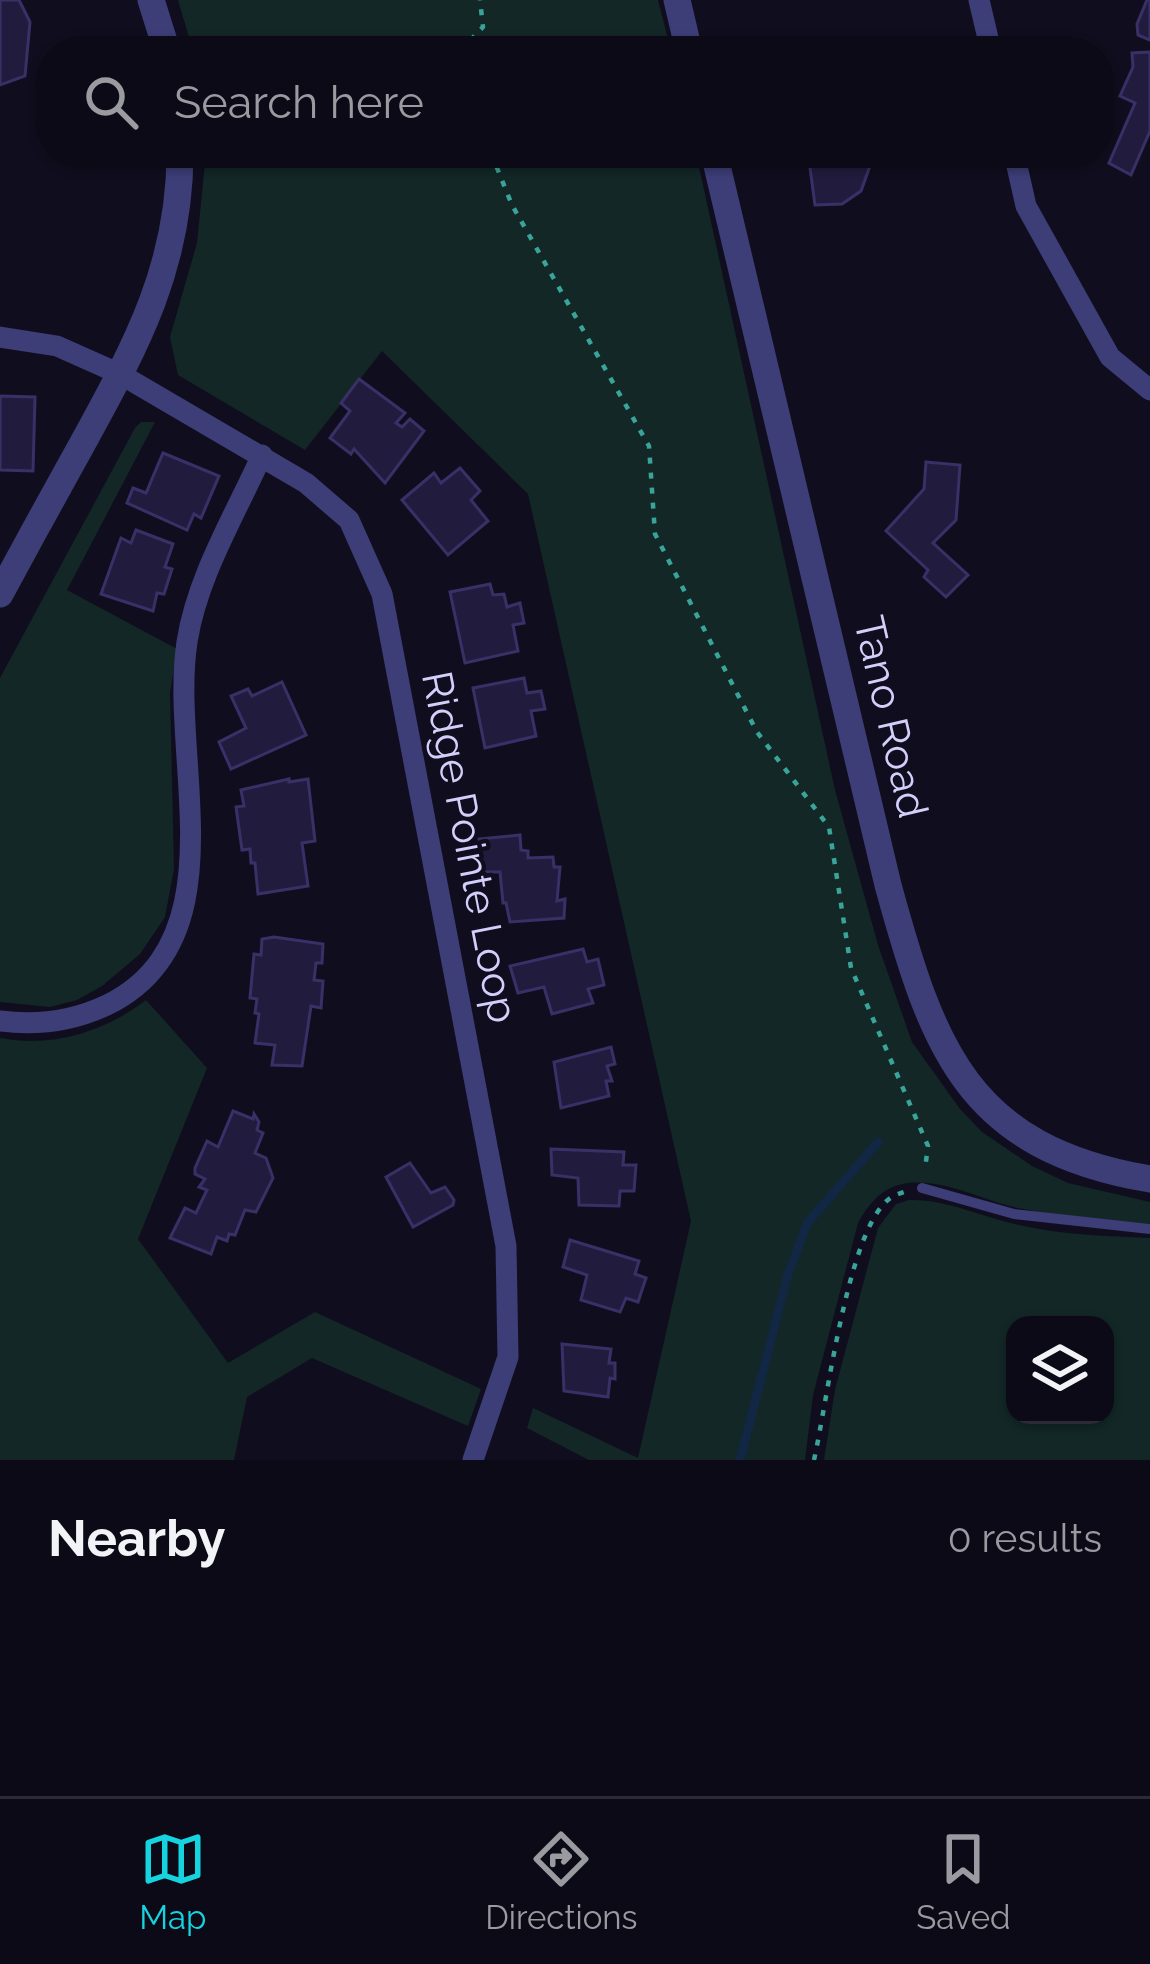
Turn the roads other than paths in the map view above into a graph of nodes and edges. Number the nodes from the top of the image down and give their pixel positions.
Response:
1 (152, 0) edge
2 (677, 0) edge
3 (979, 0) edge
4 (163, 36) edge
5 (685, 36) edge
6 (987, 36) edge
7 (179, 168) edge
8 (718, 168) edge
9 (1017, 168) edge
10 (0, 337) edge
11 (120, 374) junction
12 (1150, 390) edge
13 (262, 455) junction
14 (0, 594) edge
15 (0, 1021) edge
16 (1150, 1179) edge
17 (922, 1188) road end
18 (1150, 1229) edge
19 (473, 1460) edge

1 - 4 street
2 - 5 street
3 - 6 street
7 - 11 street
8 - 16 street, Tano Road
9 - 12 street
10 - 11 street, Ridge Pointe Loop
11 - 13 street, Ridge Pointe Loop
11 - 14 street
13 - 15 street
13 - 19 street, Ridge Pointe Loop
17 - 18 lane

